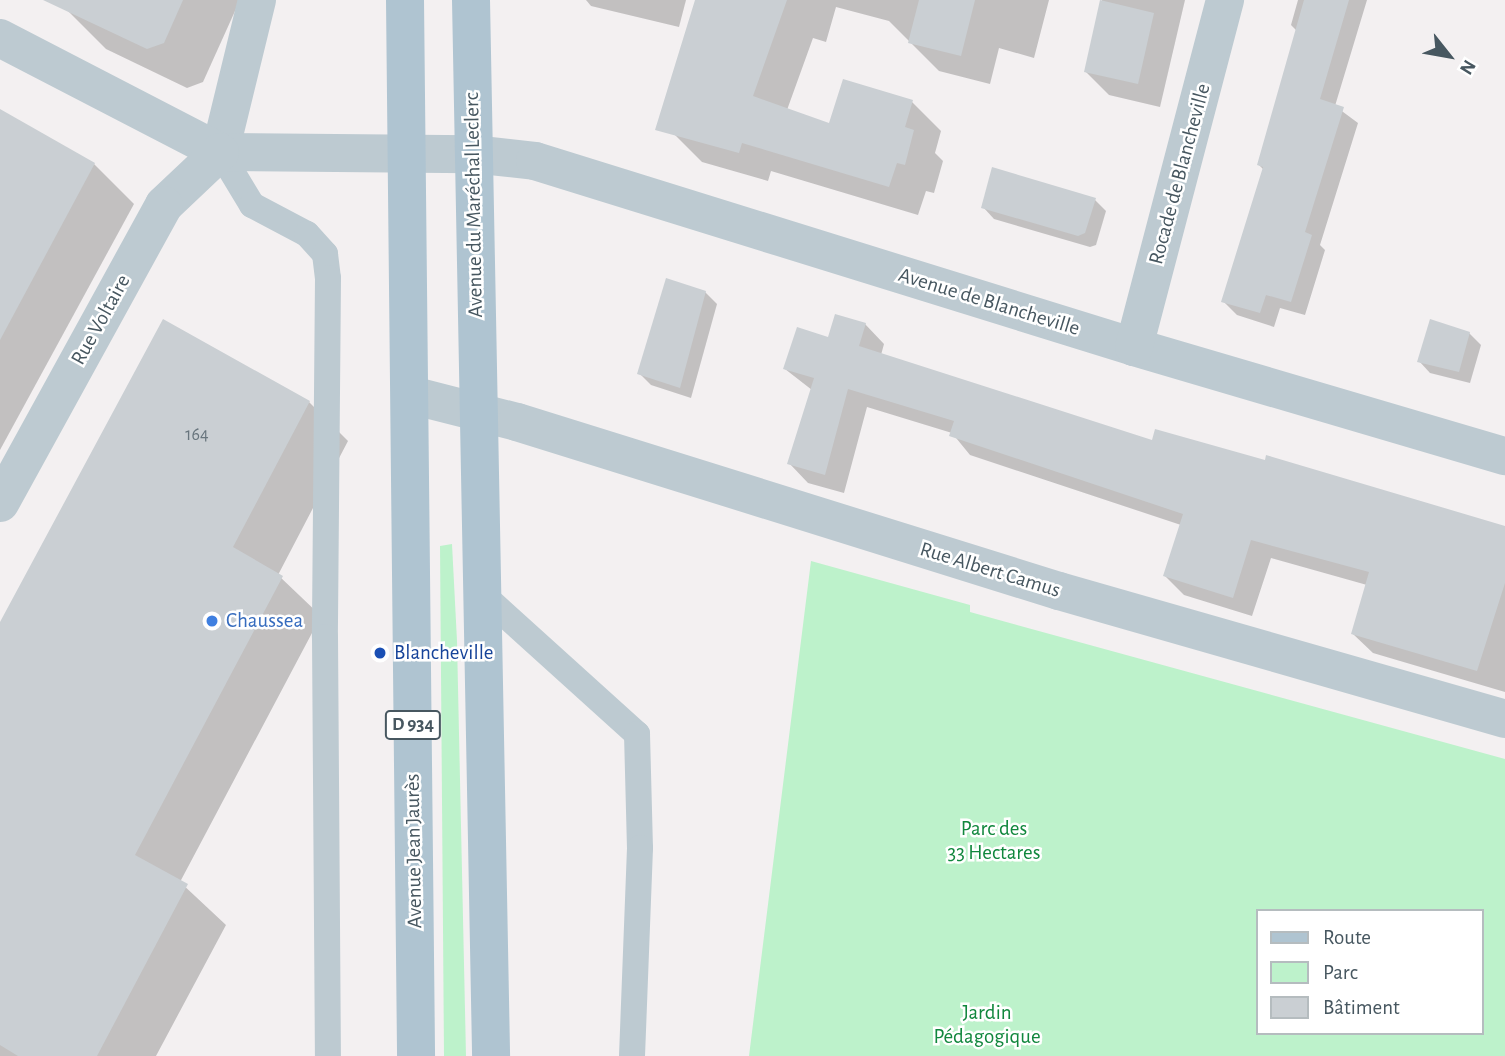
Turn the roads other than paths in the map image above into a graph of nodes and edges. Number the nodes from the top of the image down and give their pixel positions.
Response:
1 (257, 0) edge
2 (405, 0) edge
3 (1225, 0) edge
4 (468, 6) edge
5 (0, 38) edge
6 (219, 152) junction
7 (472, 154) junction
8 (408, 156) junction
9 (1134, 347) junction
10 (411, 395) junction
11 (477, 411) junction
12 (1505, 456) edge
13 (0, 503) edge
14 (482, 594) junction
15 (1505, 719) edge
16 (328, 1056) edge
17 (416, 1056) edge
18 (491, 1056) edge
19 (632, 1056) edge

1 - 6 street
2 - 8 main road, D 934
3 - 9 street, Rocade de Blancheville
4 - 7 main road, Avenue du Maréchal Leclerc
5 - 6 street
6 - 8 street, Avenue de Blancheville
6 - 13 street, Rue Voltaire
6 - 16 lane
7 - 8 street, Avenue de Blancheville
7 - 9 street, Avenue de Blancheville
7 - 11 main road, Avenue du Maréchal Leclerc
8 - 10 main road, D 934
9 - 12 street, Avenue de Blancheville
10 - 11 street, Rue Albert Camus
10 - 17 main road, Avenue Jean Jaurès / D 934
11 - 14 main road
11 - 15 street, Rue Albert Camus
14 - 18 main road
14 - 19 lane

